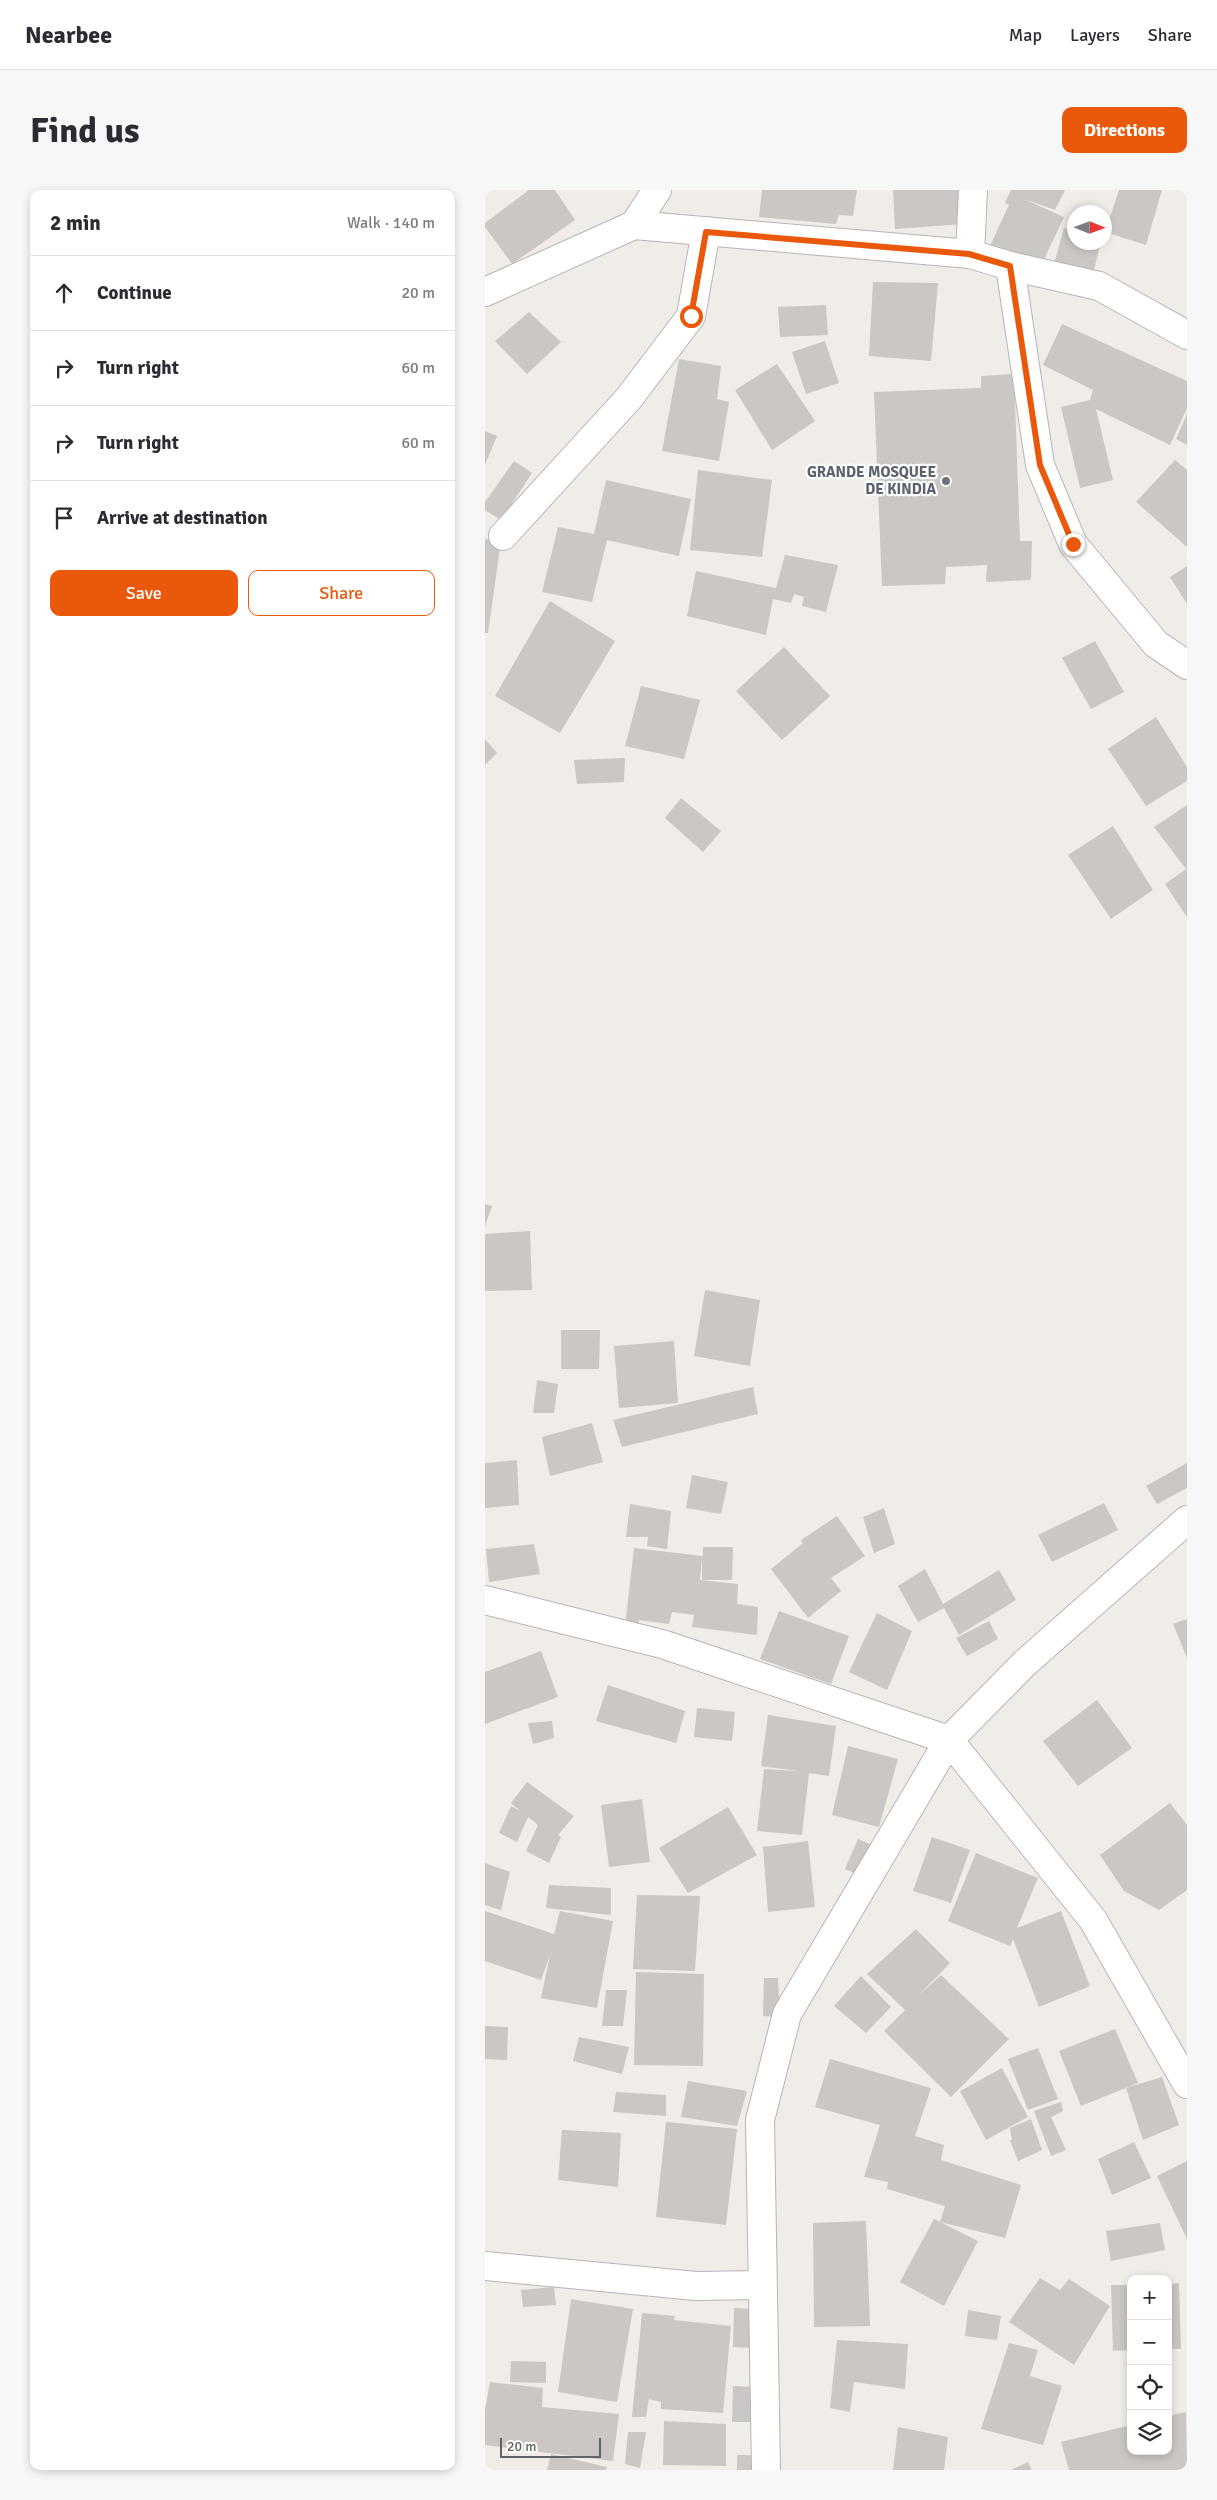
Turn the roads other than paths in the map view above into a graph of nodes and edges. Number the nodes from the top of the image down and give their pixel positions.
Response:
1 (657, 190) edge
2 (973, 190) edge
3 (634, 225) junction
4 (706, 232) junction
5 (969, 254) junction
6 (1010, 266) junction
7 (485, 292) edge
8 (1187, 335) edge
9 (503, 536) dead end
10 (1187, 665) edge
11 (1187, 1520) edge
12 (485, 1600) edge
13 (949, 1740) junction
14 (1187, 2084) edge
15 (485, 2266) edge
16 (762, 2285) junction
17 (766, 2470) edge

1 - 3 street
2 - 5 street
3 - 4 street
3 - 7 street
4 - 5 street
4 - 9 street
5 - 6 street
6 - 8 street
6 - 10 street
11 - 13 street
12 - 13 street
13 - 14 street
13 - 16 street
15 - 16 street
16 - 17 street

